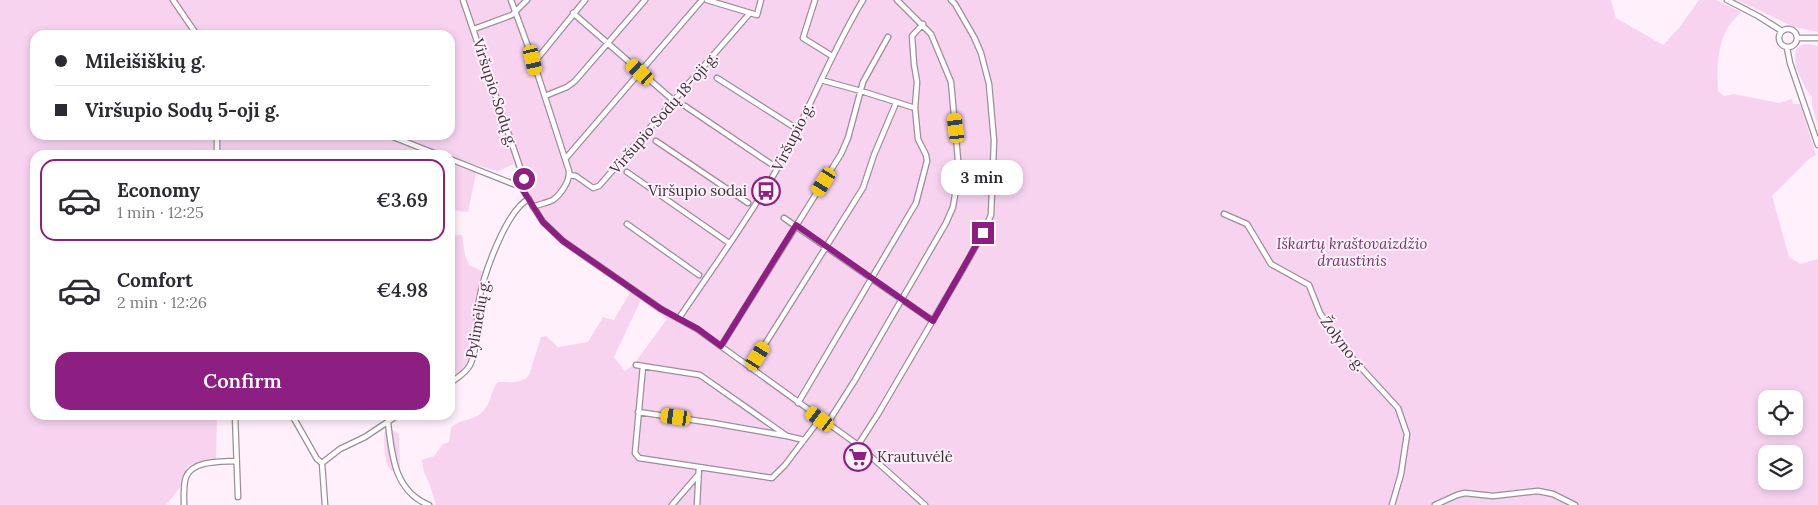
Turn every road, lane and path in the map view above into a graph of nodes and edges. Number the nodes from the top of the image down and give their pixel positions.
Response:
1 (173, 0) edge
2 (463, 0) edge
3 (511, 0) edge
4 (527, 0) edge
5 (586, 0) edge
6 (645, 0) edge
7 (702, 0) edge
8 (707, 0) edge
9 (761, 0) edge
10 (815, 0) edge
11 (863, 0) edge
12 (897, 0) edge
13 (951, 0) edge
14 (1727, 0) edge
15 (573, 13) junction
16 (750, 13) junction
17 (515, 14) junction
18 (923, 24) junction
19 (194, 30) edge
20 (474, 30) junction
21 (1782, 32) junction
22 (888, 37) dead end
23 (1797, 38) junction
24 (1818, 38) edge
25 (607, 43) junction
26 (1787, 48) junction
27 (832, 56) junction
28 (533, 60) junction
29 (640, 72) junction
30 (717, 78) dead end
31 (821, 80) junction
32 (861, 91) junction
33 (545, 96) junction
34 (674, 101) junction
35 (896, 103) junction
36 (684, 106) dead end
37 (915, 108) junction
38 (797, 129) junction
39 (400, 140) edge
40 (656, 141) dead end
41 (1818, 145) edge
42 (426, 150) edge
43 (566, 158) junction
44 (455, 161) edge
45 (777, 168) junction
46 (626, 172) dead end
47 (569, 175) junction
48 (521, 187) junction
49 (529, 199) junction
50 (748, 203) dead end
51 (533, 206) junction
52 (1224, 214) dead end
53 (784, 218) dead end
54 (627, 224) dead end
55 (796, 225) junction
56 (729, 243) junction
57 (826, 246) junction
58 (699, 275) dead end
59 (871, 279) junction
60 (901, 300) junction
61 (679, 318) junction
62 (933, 321) junction
63 (721, 346) junction
64 (636, 365) dead end
65 (643, 366) junction
66 (750, 368) junction
67 (455, 379) edge
68 (798, 404) junction
69 (638, 412) junction
70 (820, 419) junction
71 (236, 420) edge
72 (295, 420) edge
73 (392, 420) edge
74 (388, 423) junction
75 (827, 424) junction
76 (787, 436) junction
77 (804, 440) junction
78 (858, 445) junction
79 (236, 461) junction
80 (322, 463) junction
81 (699, 467) junction
82 (698, 475) junction
83 (238, 497) dead end
84 (184, 505) edge
85 (325, 505) edge
86 (429, 505) edge
87 (672, 505) edge
88 (698, 505) edge
89 (925, 505) edge
90 (1392, 505) edge
91 (1435, 505) edge
92 (1575, 505) edge

1 - 19 street
2 - 20 street, Viršupio Sodų g.
3 - 17 street
4 - 17 street
5 - 15 street
6 - 25 street
7 - 29 street
8 - 16 street
9 - 16 street
10 - 27 street
11 - 27 street, Viršupio g.
12 - 18 street
13 - 62 street
14 - 21 street
15 - 25 street
15 - 28 street
16 - 34 street, Viršupio Sodų 18-oji g.
17 - 20 street
17 - 28 street
18 - 37 street
18 - 60 street
20 - 48 street, Viršupio Sodų g.
21 - 23 street
21 - 26 street
22 - 32 street
23 - 24 street
23 - 26 street
25 - 29 street
25 - 33 street
26 - 41 street
27 - 31 street, Viršupio g.
28 - 33 street
29 - 34 street
29 - 43 street
30 - 38 street
31 - 32 street
31 - 38 street, Viršupio g.
32 - 35 street
32 - 55 street
33 - 43 street
34 - 47 street, Viršupio Sodų 18-oji g.
35 - 37 street
35 - 57 street
36 - 45 street
37 - 59 street
38 - 45 street, Viršupio g.
39 - 42 street
40 - 50 street
43 - 47 street
44 - 48 street
45 - 56 street, Viršupio g.
46 - 56 street
47 - 51 street
48 - 49 street
49 - 51 street
49 - 67 street, Pylimėlių g.
51 - 61 street
52 - 90 street, Žolyno g.
53 - 55 street
54 - 58 street
55 - 57 street
55 - 63 street
56 - 61 street, Viršupio g.
57 - 59 street
57 - 66 street
59 - 60 street
59 - 68 street
60 - 62 street
60 - 75 street
61 - 63 street
62 - 78 street
63 - 66 street
64 - 65 street
65 - 69 street
65 - 76 street
66 - 68 street
68 - 70 street
69 - 76 street
69 - 81 street
70 - 75 street
70 - 77 street
71 - 79 street
72 - 80 street
73 - 74 street
74 - 80 street
74 - 86 street
75 - 78 street
76 - 77 street
77 - 81 street
78 - 89 street
79 - 83 street
79 - 84 street
80 - 85 street
81 - 82 street
82 - 87 street
82 - 88 street
91 - 92 street

